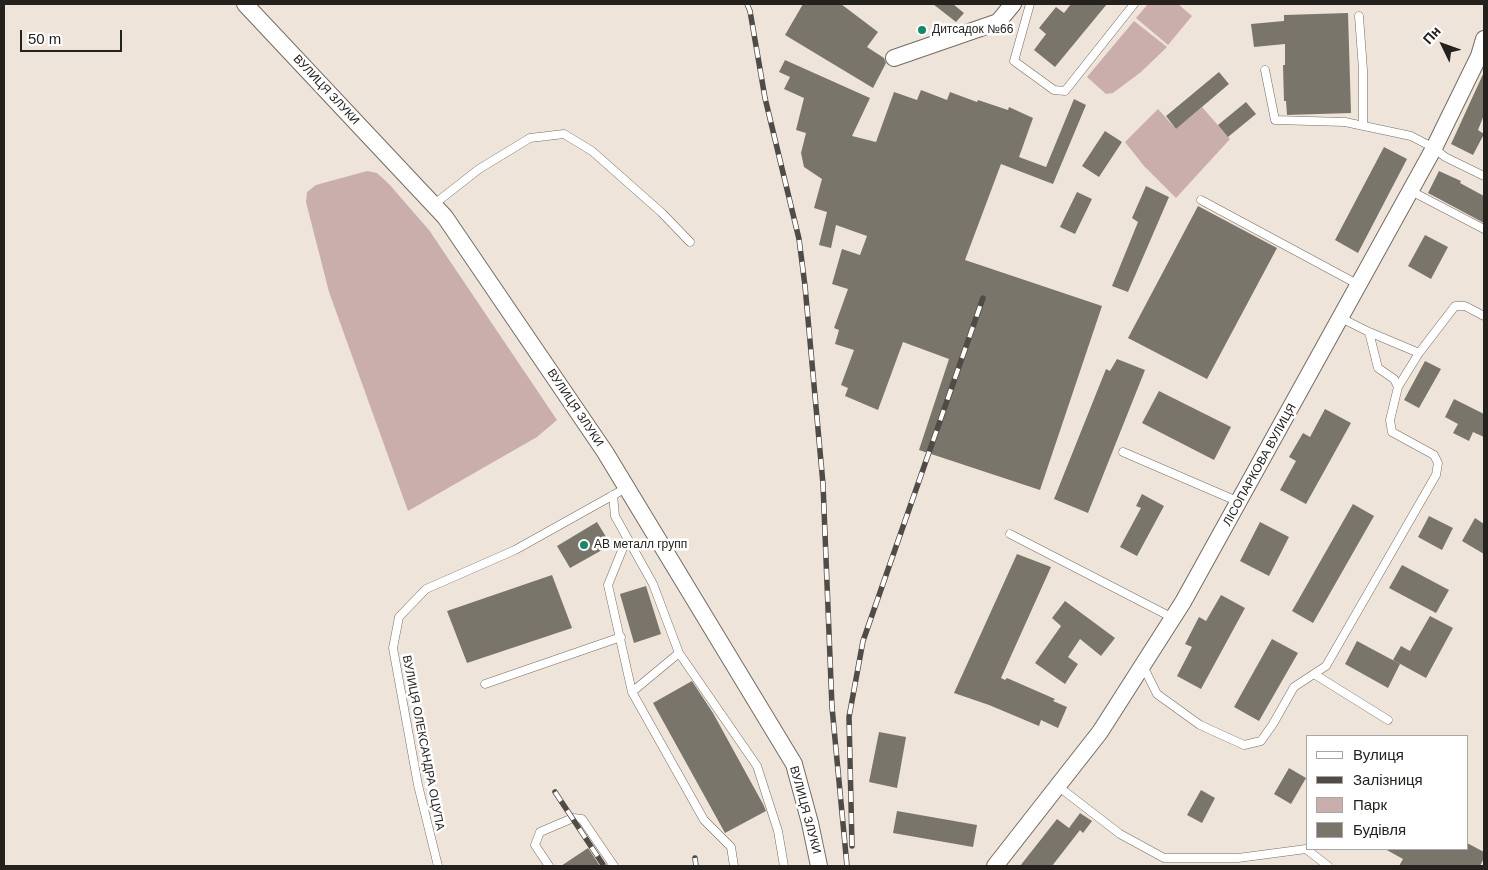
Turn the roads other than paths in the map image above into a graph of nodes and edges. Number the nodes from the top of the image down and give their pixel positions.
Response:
1 (245, 4) edge
2 (1013, 4) edge
3 (1030, 4) edge
4 (1134, 4) edge
5 (1359, 16) dead end
6 (1484, 39) edge
7 (894, 58) dead end
8 (1265, 70) dead end
9 (1363, 126) junction
10 (1434, 148) junction
11 (1484, 176) edge
12 (1410, 191) junction
13 (1201, 200) dead end
14 (433, 205) junction
15 (1484, 229) edge
16 (690, 242) dead end
17 (1359, 285) junction
18 (1484, 316) edge
19 (1341, 318) junction
20 (1369, 332) junction
21 (1419, 353) junction
22 (1398, 387) junction
23 (1123, 452) dead end
24 (619, 492) junction
25 (1239, 502) junction
26 (1010, 534) dead end
27 (627, 538) junction
28 (1173, 618) junction
29 (621, 637) junction
30 (679, 653) junction
31 (1143, 666) junction
32 (1314, 674) junction
33 (486, 684) dead end
34 (632, 692) junction
35 (1388, 720) dead end
36 (1059, 787) junction
37 (1306, 849) edge
38 (1308, 850) edge
39 (438, 866) edge
40 (549, 866) edge
41 (614, 866) edge
42 (734, 866) edge
43 (784, 866) edge
44 (819, 866) edge
45 (995, 866) edge
46 (1328, 866) edge

1 - 14 street, ВУЛИЦЯ ЗЛУКИ
2 - 7 street
3 - 4 lane
5 - 9 lane
6 - 10 street, ЛІСОПАРКОВА ВУЛИЦЯ
8 - 9 lane
9 - 10 lane
10 - 11 lane
10 - 12 street, ЛІСОПАРКОВА ВУЛИЦЯ
12 - 15 lane
12 - 17 street, ЛІСОПАРКОВА ВУЛИЦЯ
13 - 17 lane
14 - 16 lane
14 - 24 street, ВУЛИЦЯ ЗЛУКИ
17 - 19 street, ЛІСОПАРКОВА ВУЛИЦЯ
18 - 21 lane
19 - 20 lane
19 - 25 street, ЛІСОПАРКОВА ВУЛИЦЯ
20 - 21 lane
20 - 22 lane
21 - 22 lane
22 - 32 lane
23 - 25 lane
24 - 27 lane
24 - 39 lane, ВУЛИЦЯ ОЛЕКСАНДРА ОЦУПА
24 - 44 street, ВУЛИЦЯ ЗЛУКИ
25 - 28 street, ЛІСОПАРКОВА ВУЛИЦЯ
26 - 28 lane
27 - 29 lane
27 - 30 lane
28 - 31 street, ЛІСОПАРКОВА ВУЛИЦЯ
29 - 33 lane
29 - 34 lane
30 - 34 lane
30 - 43 lane
31 - 32 lane
31 - 36 street, ЛІСОПАРКОВА ВУЛИЦЯ
32 - 35 lane
34 - 42 lane
36 - 37 lane
36 - 45 street, ЛІСОПАРКОВА ВУЛИЦЯ
38 - 46 lane
40 - 41 lane

